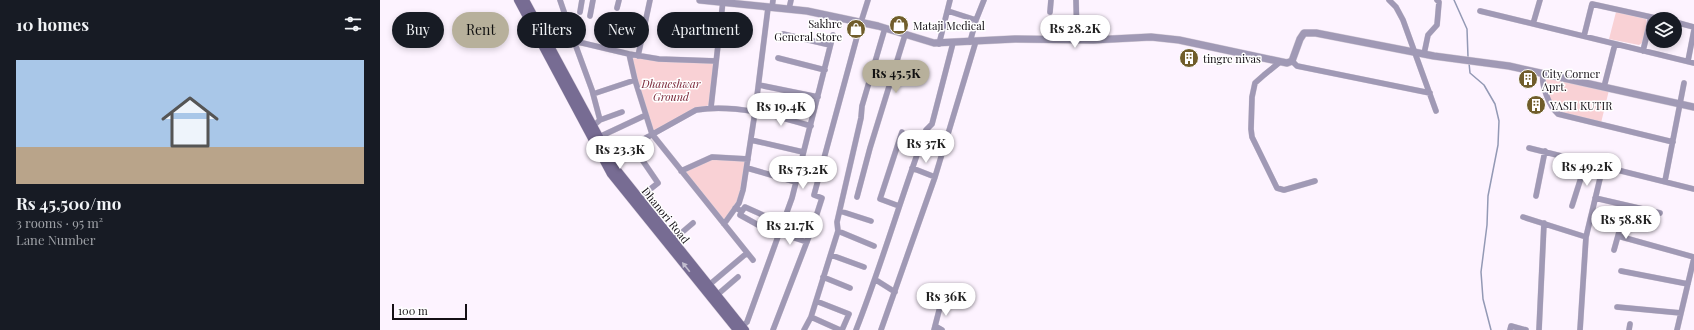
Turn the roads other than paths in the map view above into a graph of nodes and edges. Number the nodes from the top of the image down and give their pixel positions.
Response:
1 (518, 0) edge
2 (525, 0) edge
3 (560, 0) edge
4 (582, 0) edge
5 (592, 0) edge
6 (619, 0) edge
7 (650, 0) edge
8 (700, 0) edge
9 (774, 0) edge
10 (791, 0) edge
11 (868, 0) edge
12 (950, 0) edge
13 (984, 0) edge
14 (1051, 0) edge
15 (1076, 0) edge
16 (1389, 0) edge
17 (1437, 0) edge
18 (1540, 0) edge
19 (723, 2) junction
20 (617, 8) dead end
21 (770, 8) junction
22 (789, 10) junction
23 (948, 11) junction
24 (1480, 11) dead end
25 (564, 12) edge
26 (580, 12) dead end
27 (1050, 12) dead end
28 (590, 16) dead end
29 (1646, 16) edge
30 (976, 20) junction
31 (861, 22) junction
32 (1682, 23) edge
33 (1534, 24) junction
34 (1694, 26) edge
35 (885, 28) junction
36 (1694, 30) edge
37 (783, 34) dead end
38 (833, 35) dead end
39 (905, 35) junction
40 (1584, 36) junction
41 (1646, 38) edge
42 (1077, 40) junction
43 (973, 42) junction
44 (586, 43) edge
45 (953, 43) junction
46 (939, 44) junction
47 (1614, 44) junction
48 (830, 45) junction
49 (577, 48) edge
50 (1643, 51) junction
51 (1415, 52) junction
52 (629, 54) junction
53 (1424, 54) junction
54 (638, 56) junction
55 (778, 58) dead end
56 (716, 61) junction
57 (1292, 61) junction
58 (1688, 61) junction
59 (1280, 62) junction
60 (1694, 63) edge
61 (558, 69) junction
62 (825, 70) junction
63 (1543, 73) junction
64 (635, 80) junction
65 (1684, 83) dead end
66 (759, 85) junction
67 (1604, 87) junction
68 (1430, 93) junction
69 (594, 94) junction
70 (818, 97) junction
71 (1680, 104) junction
72 (711, 107) junction
73 (1694, 107) edge
74 (1436, 110) dead end
75 (622, 112) dead end
76 (755, 112) junction
77 (646, 115) junction
78 (600, 120) junction
79 (593, 126) junction
80 (811, 126) junction
81 (902, 132) dead end
82 (652, 134) junction
83 (599, 137) junction
84 (751, 140) junction
85 (1673, 142) junction
86 (632, 145) junction
87 (1529, 148) dead end
88 (1545, 151) junction
89 (803, 152) junction
90 (607, 159) junction
91 (748, 159) junction
92 (1586, 162) junction
93 (1603, 166) junction
94 (747, 168) junction
95 (912, 168) junction
96 (681, 171) junction
97 (935, 177) junction
98 (1315, 180) dead end
99 (1665, 181) junction
100 (796, 182) junction
101 (1694, 189) edge
102 (1536, 196) dead end
103 (857, 197) dead end
104 (639, 198) junction
105 (1595, 198) junction
106 (899, 206) junction
107 (1572, 206) dead end
108 (736, 208) junction
109 (840, 211) junction
110 (742, 212) dead end
111 (1660, 214) dead end
112 (1523, 216) dead end
113 (871, 222) dead end
114 (693, 223) dead end
115 (1544, 223) junction
116 (724, 224) junction
117 (1621, 225) dead end
118 (838, 231) junction
119 (779, 233) junction
120 (1618, 236) junction
121 (1586, 237) junction
122 (673, 240) junction
123 (807, 242) junction
124 (874, 246) dead end
125 (1614, 250) dead end
126 (747, 253) junction
127 (831, 255) junction
128 (1694, 258) edge
129 (753, 260) dead end
130 (864, 267) dead end
131 (1621, 271) dead end
132 (738, 277) dead end
133 (823, 277) junction
134 (700, 280) junction
135 (876, 280) junction
136 (1688, 284) junction
137 (709, 285) junction
138 (850, 288) dead end
139 (895, 292) junction
140 (717, 295) junction
141 (816, 301) junction
142 (941, 303) dead end
143 (1617, 307) dead end
144 (1681, 313) junction
145 (811, 317) junction
146 (935, 328) edge
147 (741, 329) edge
148 (773, 330) edge
149 (804, 330) edge
150 (841, 330) edge
151 (856, 330) edge
152 (881, 330) edge
153 (942, 330) edge
154 (1510, 330) edge
155 (1526, 330) edge
156 (1539, 330) edge
157 (1580, 330) edge
158 (1677, 330) edge

1 - 61 main road, Dhanori Road
2 - 61 main road, Dhanori Road
3 - 25 street
4 - 26 street
5 - 28 street
6 - 20 street
7 - 54 street
8 - 19 street
9 - 21 street
10 - 22 street
11 - 31 street
12 - 23 street
13 - 30 street
14 - 27 street
15 - 42 street
16 - 51 street
17 - 53 street
18 - 33 street
19 - 21 street
19 - 56 street
21 - 22 street
21 - 66 street
22 - 31 street
23 - 30 street
23 - 46 street
24 - 33 street
29 - 40 street
30 - 43 street
31 - 35 street
31 - 123 street
32 - 34 street
33 - 40 street
35 - 39 street
35 - 109 street
36 - 58 street
37 - 48 street
38 - 48 street
39 - 46 street
39 - 103 street
40 - 47 street
41 - 50 street
42 - 43 street
42 - 59 street
43 - 45 street
43 - 97 street
44 - 52 street
45 - 46 street
45 - 95 street
47 - 50 street
47 - 67 street
48 - 62 street
49 - 69 street
50 - 58 street
51 - 53 street
51 - 57 street
51 - 68 street
52 - 54 street
52 - 64 street
53 - 63 street
54 - 56 street
55 - 62 street
56 - 72 street
57 - 59 street
57 - 68 street
58 - 60 street
59 - 98 street
61 - 79 main road, Dhanori Road
61 - 90 main road, Dhanori Road
62 - 70 street
63 - 67 street
63 - 85 street
64 - 69 street
64 - 77 street
65 - 71 street
66 - 70 street
66 - 76 street
67 - 71 street
68 - 74 street
69 - 78 street
70 - 80 street
71 - 73 street
71 - 85 street
72 - 76 street
72 - 82 street
75 - 78 street
76 - 80 street
76 - 84 street
77 - 82 street
77 - 83 street
78 - 79 street
79 - 83 main road, Dhanori Road
80 - 89 street
81 - 106 street
82 - 86 street
82 - 96 street
83 - 90 main road, Dhanori Road
84 - 89 street
84 - 91 street
85 - 99 street
86 - 90 street
86 - 104 street
87 - 88 street
88 - 92 street
88 - 102 street
89 - 100 street
90 - 104 main road, Dhanori Road
134 -> 90 main road, Dhanori Road
91 - 94 street
91 - 96 street
92 - 93 street
92 - 107 street
93 - 99 street
93 - 105 street
94 - 100 street
94 - 108 street
95 - 97 street
95 - 106 street
96 - 116 street
97 - 139 street
99 - 101 street
100 - 119 street
104 - 122 main road, Dhanori Road
105 - 111 street
105 - 121 street
106 - 135 street
108 - 110 street
108 - 116 street
109 - 113 street
109 - 118 street
112 - 115 street
114 - 122 street
115 - 121 street
115 - 156 street
116 - 126 street
117 - 120 street
118 - 124 street
118 - 127 street
119 - 123 street
119 - 147 street
120 - 125 street
120 - 128 street
121 - 157 street
122 - 134 main road, Dhanori Road
123 - 148 street
126 - 129 street
126 - 137 street
127 - 130 street
127 - 133 street
128 - 136 street
131 - 136 street
132 - 140 street
133 - 138 street
133 - 141 street
134 - 137 main road, Dhanori Road
134 - 147 main road, Dhanori Road
135 - 139 street
135 - 151 street
136 - 144 street
137 - 140 main road, Dhanori Road
139 - 152 street
140 - 147 main road, Dhanori Road
141 - 145 street
141 - 150 street
142 - 146 street
143 - 144 street
144 - 158 street
145 - 149 street
145 - 150 street
146 - 153 street
154 - 155 street

